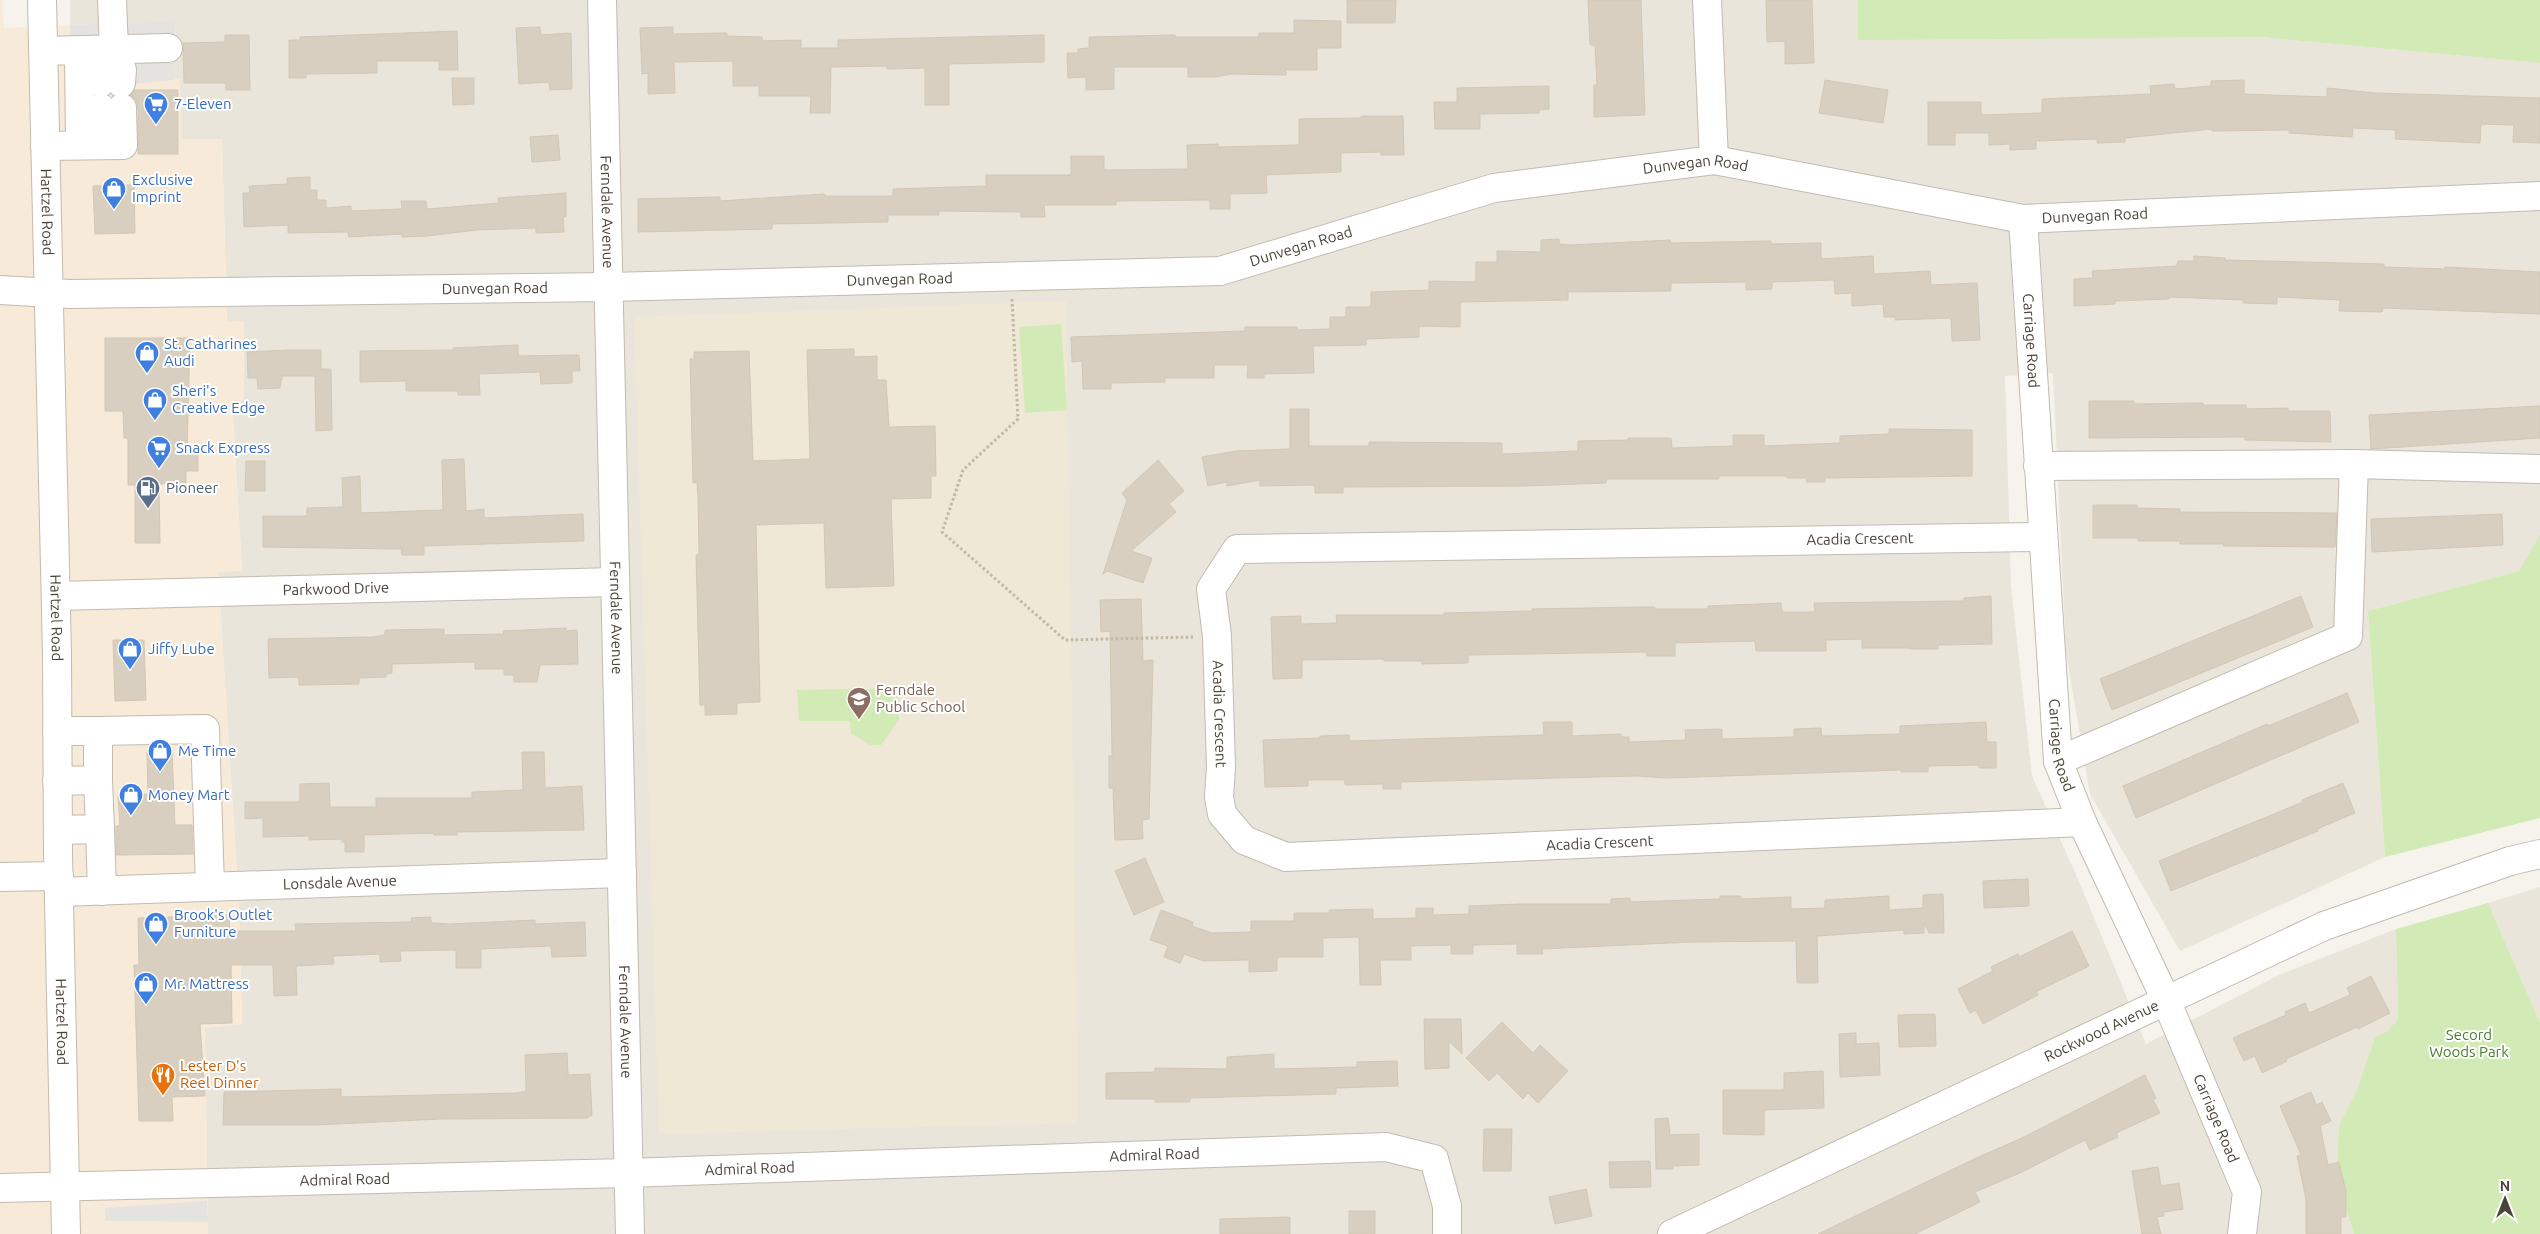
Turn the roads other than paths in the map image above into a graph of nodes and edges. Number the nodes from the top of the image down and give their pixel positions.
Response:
1 (43, 0) edge
2 (112, 0) edge
3 (602, 0) edge
4 (1707, 0) edge
5 (168, 48) dead end
6 (98, 50) junction
7 (43, 51) junction
8 (91, 145) junction
9 (46, 146) junction
10 (1714, 160) junction
11 (2540, 196) edge
12 (2023, 219) junction
13 (608, 287) junction
14 (0, 290) edge
15 (50, 292) junction
16 (2354, 464) junction
17 (2038, 466) junction
18 (2540, 469) edge
19 (2042, 536) junction
20 (615, 582) junction
21 (56, 596) junction
22 (58, 731) junction
23 (98, 731) junction
24 (2058, 761) junction
25 (98, 780) junction
26 (58, 781) junction
27 (2082, 822) junction
28 (100, 829) junction
29 (58, 830) junction
30 (2540, 854) edge
31 (622, 872) junction
32 (0, 877) edge
33 (59, 884) junction
34 (210, 887) junction
35 (102, 891) junction
36 (2166, 1000) junction
37 (628, 1173) junction
38 (64, 1186) junction
39 (0, 1188) edge
40 (66, 1234) edge
41 (630, 1234) edge
42 (1447, 1234) edge
43 (1672, 1234) edge
44 (2242, 1234) edge

1 - 7 street, Hartzel Road
2 - 6 street
3 - 13 street, Ferndale Avenue
4 - 10 street
5 - 6 street
6 - 7 street
6 - 8 street
6 - 8 street
7 - 9 street, Hartzel Road
8 - 9 street
9 - 15 street, Hartzel Road
10 - 12 street, Dunvegan Road
10 - 13 street, Dunvegan Road
11 - 12 street, Dunvegan Road
12 - 17 street, Carriage Road
13 - 15 street, Dunvegan Road
13 - 20 street, Ferndale Avenue
14 - 15 street, Dunvegan Road
15 - 21 street, Hartzel Road
16 - 17 street
16 - 18 street
16 - 24 street
17 - 19 street, Carriage Road
19 - 24 street, Carriage Road
19 - 27 street, Acadia Crescent
20 - 21 street, Parkwood Drive
20 - 31 street, Ferndale Avenue
21 - 22 street, Hartzel Road
22 - 23 street
22 - 26 street, Hartzel Road
23 - 25 street
23 - 34 street
24 - 27 street, Carriage Road
25 - 26 street
25 - 28 street
26 - 29 street, Hartzel Road
27 - 36 street, Carriage Road
28 - 29 street
28 - 35 street
29 - 33 street, Hartzel Road
30 - 36 street, Rockwood Avenue
31 - 34 street, Lonsdale Avenue
31 - 37 street, Ferndale Avenue
32 - 33 street, Lonsdale Avenue
33 - 35 street, Lonsdale Avenue
33 - 38 street, Hartzel Road
34 - 35 street, Lonsdale Avenue
36 - 43 street, Rockwood Avenue
36 - 44 street, Carriage Road
37 - 38 street, Admiral Road
37 - 41 street, Ferndale Avenue
37 - 42 street, Admiral Road
38 - 39 street, Admiral Road
38 - 40 street, Hartzel Road

